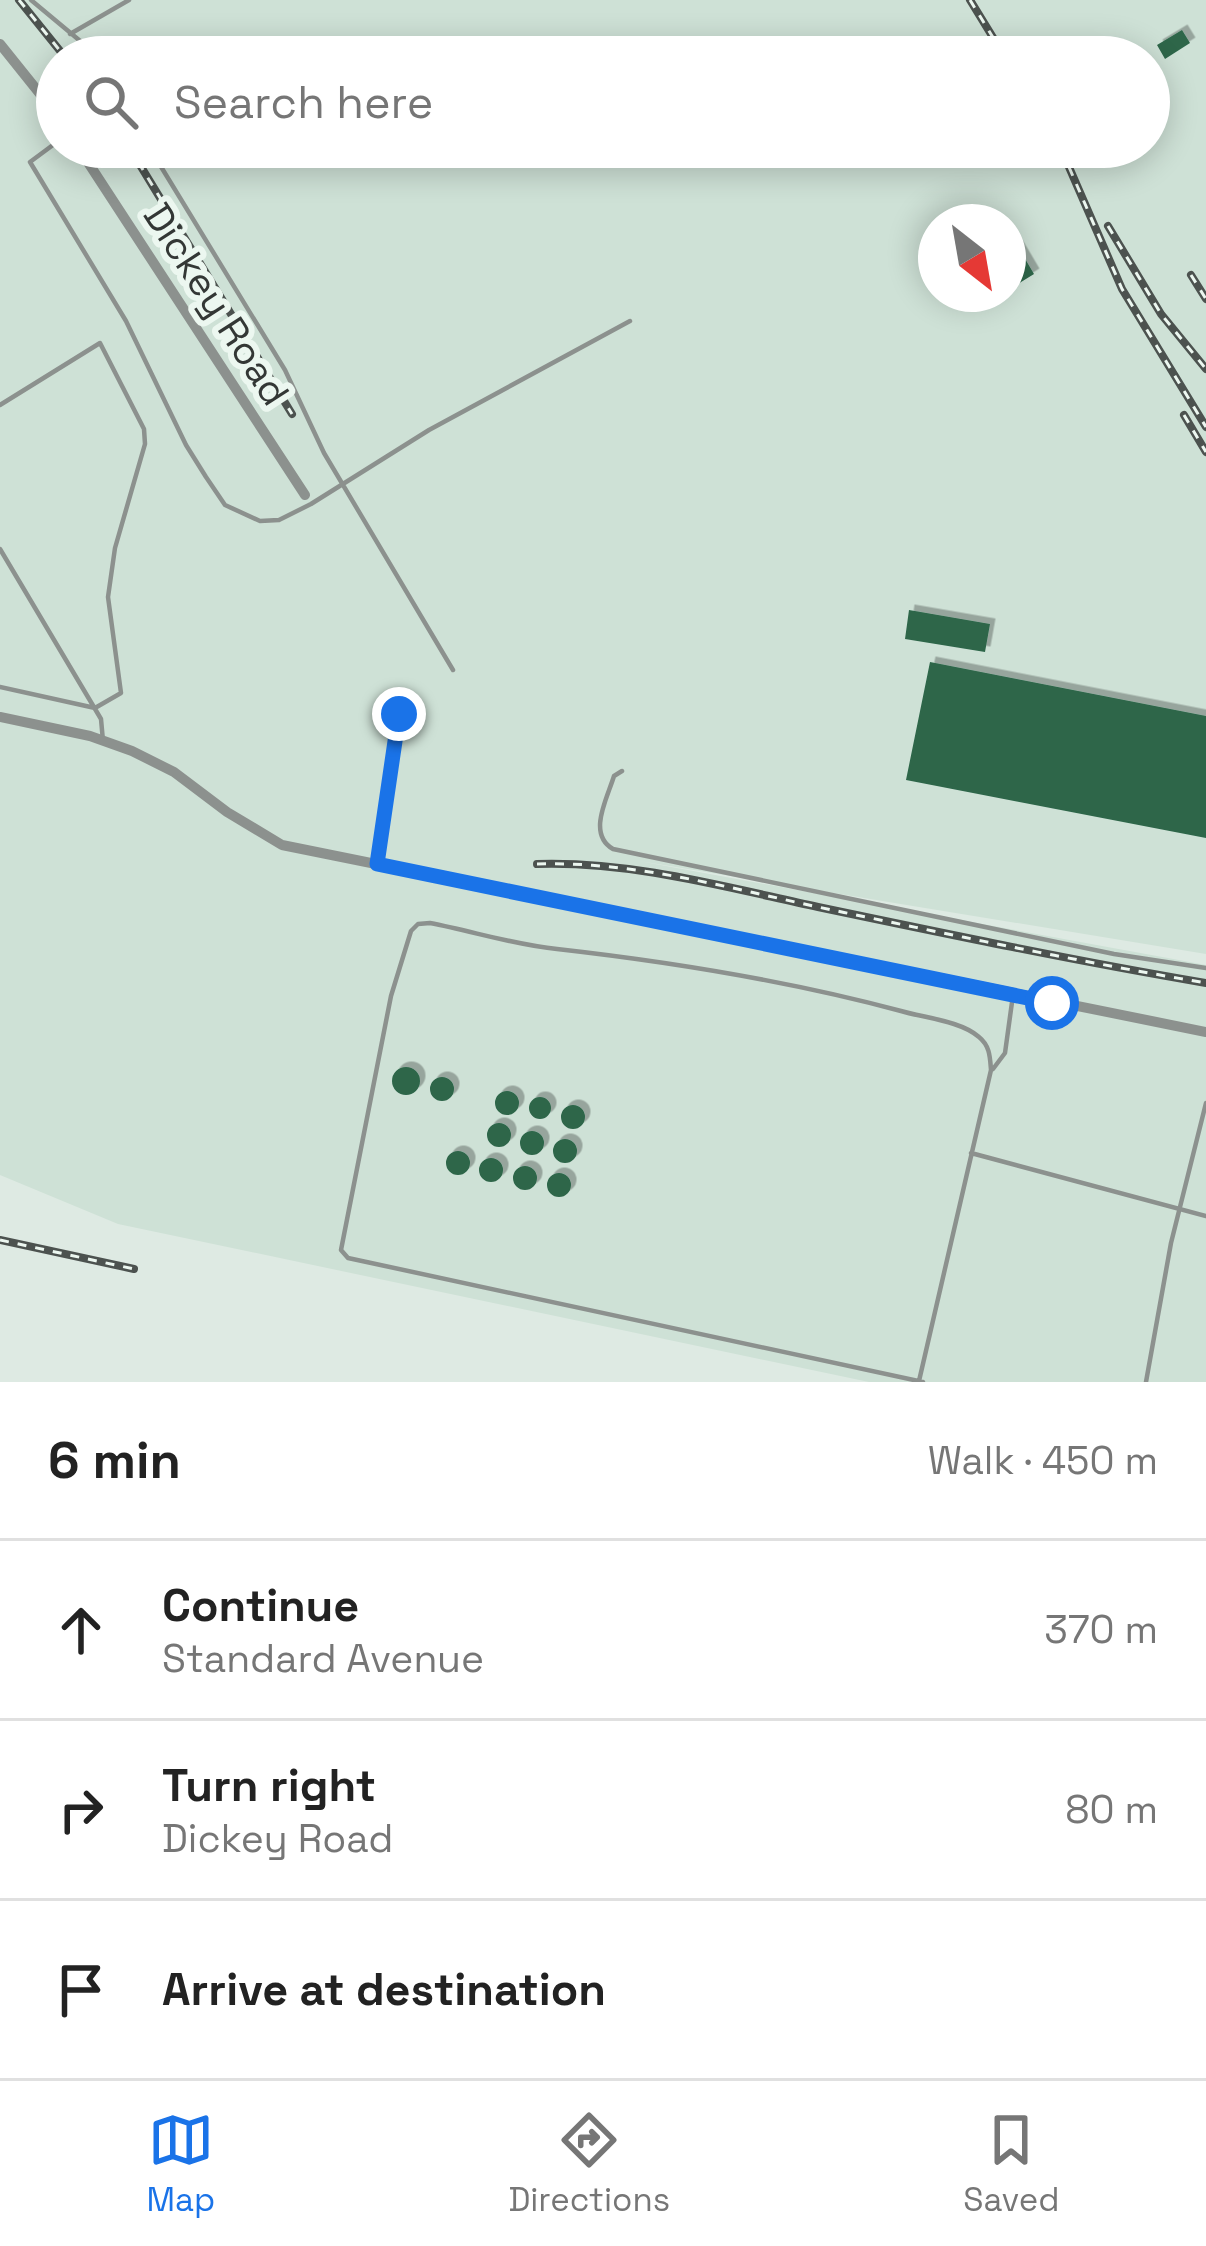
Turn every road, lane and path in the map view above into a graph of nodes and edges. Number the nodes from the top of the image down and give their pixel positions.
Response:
1 (32, 0) edge
2 (129, 0) edge
3 (70, 34) junction
4 (73, 36) edge
5 (0, 44) edge
6 (36, 89) edge
7 (36, 158) edge
8 (92, 168) edge
9 (161, 168) edge
10 (630, 321) dead end
11 (0, 405) edge
12 (343, 486) junction
13 (305, 494) dead end
14 (0, 549) edge
15 (453, 670) dead end
16 (0, 687) edge
17 (95, 708) junction
18 (399, 714) dead end
19 (0, 717) edge
20 (103, 740) junction
21 (622, 771) dead end
22 (377, 864) junction
23 (1206, 968) edge
24 (1013, 995) junction
25 (1206, 1032) edge
26 (991, 1070) junction
27 (1206, 1103) edge
28 (970, 1153) junction
29 (1180, 1210) junction
30 (1206, 1216) edge
31 (921, 1382) edge
32 (1146, 1382) edge

1 - 3 lane
2 - 3 lane
3 - 4 lane
5 - 6 street
7 - 12 lane
8 - 13 street, Dickey Road
9 - 12 lane
10 - 12 lane
11 - 17 lane
12 - 15 lane
14 - 17 lane
16 - 17 lane
17 - 20 lane
18 - 22 street
19 - 20 street
20 - 22 street
21 - 23 lane
22 - 24 street
24 - 25 street
24 - 26 lane
26 - 28 lane
26 - 31 lane
27 - 29 lane
28 - 29 lane
28 - 31 lane
29 - 30 lane
29 - 32 lane

